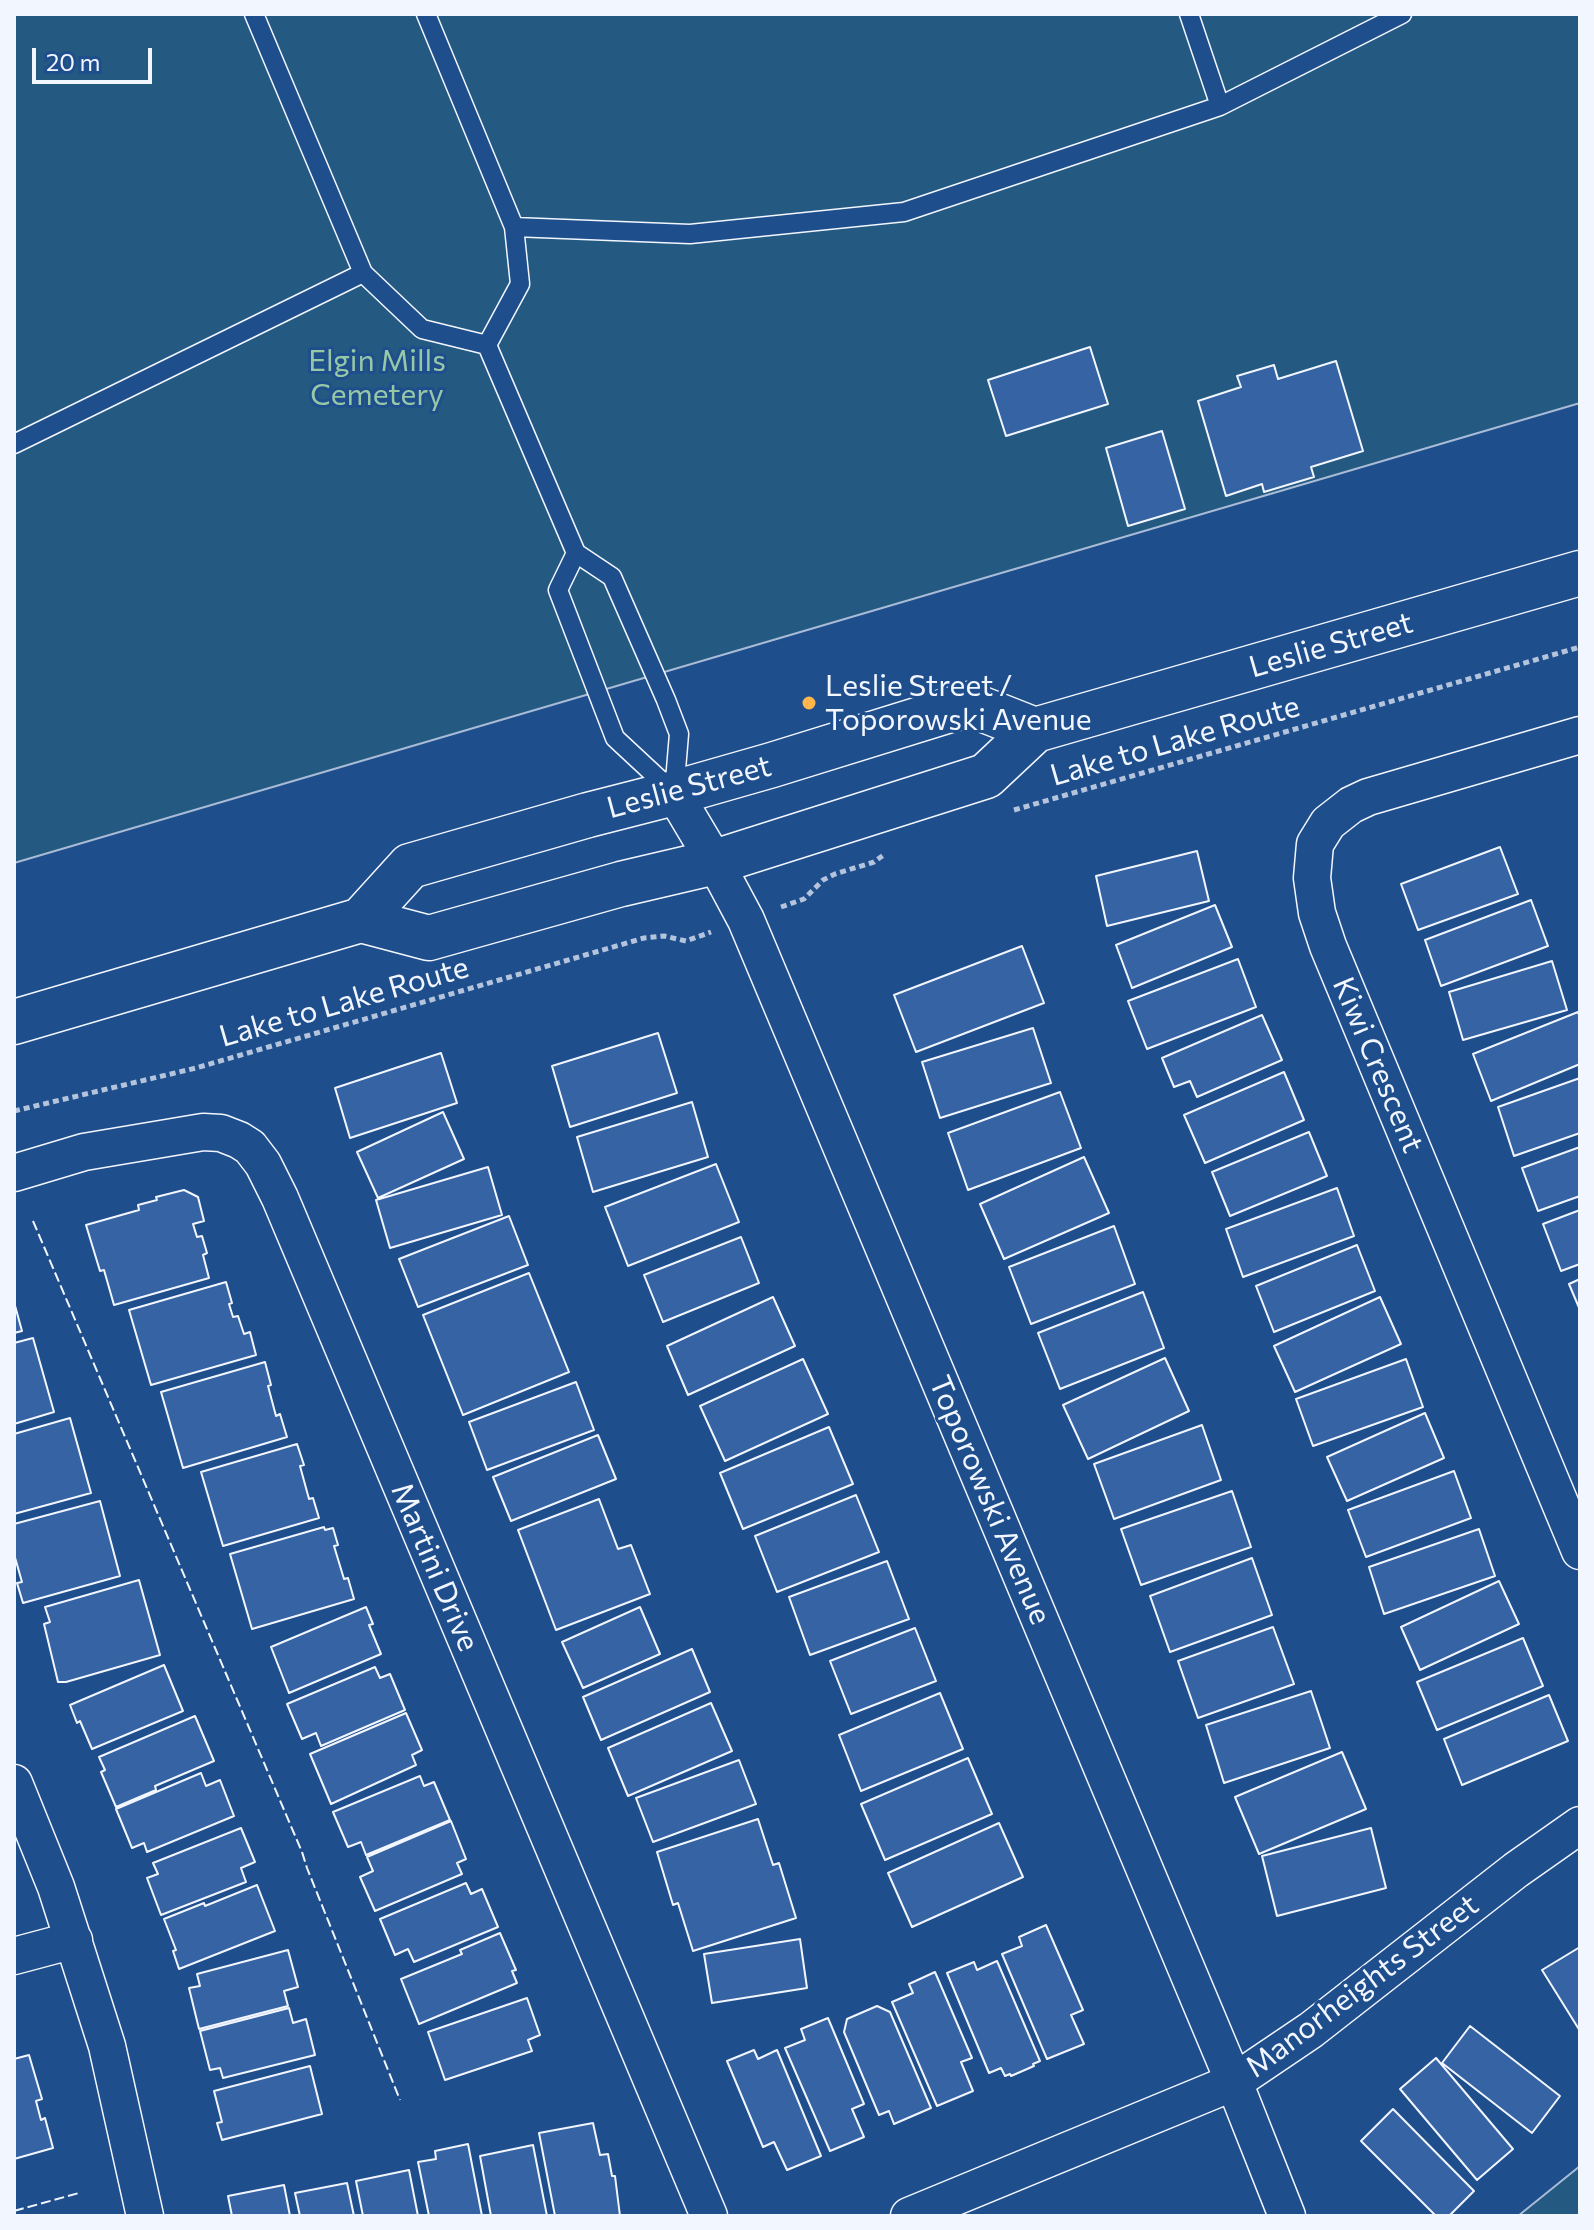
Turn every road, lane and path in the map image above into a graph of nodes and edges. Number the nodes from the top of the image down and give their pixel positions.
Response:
1 (254, 14) edge
2 (426, 14) edge
3 (1189, 14) edge
4 (1402, 14) edge
5 (1220, 106) junction
6 (514, 227) junction
7 (363, 273) junction
8 (487, 345) junction
9 (14, 444) edge
10 (576, 553) junction
11 (1580, 573) edge
12 (1580, 647) edge
13 (1035, 730) junction
14 (1580, 735) edge
15 (674, 793) junction
16 (1006, 812) dead end
17 (893, 849) dead end
18 (715, 862) junction
19 (794, 903) dead end
20 (361, 920) junction
21 (686, 941) dead end
22 (14, 1022) edge
23 (14, 1111) edge
24 (14, 1173) edge
25 (1580, 1551) edge
26 (14, 1783) edge
27 (1580, 1825) edge
28 (74, 1940) junction
29 (14, 1956) edge
30 (1234, 2082) junction
31 (145, 2216) edge
32 (709, 2216) edge
33 (909, 2216) edge
34 (1287, 2216) edge

1 - 7 lane
2 - 6 lane
3 - 5 lane
4 - 5 lane
5 - 6 lane
6 - 8 lane
7 - 8 lane
7 - 9 lane
8 - 10 lane
10 - 15 lane
10 - 15 lane
11 - 13 main road, Leslie Street
12 - 16 path, Lake to Lake Route
13 - 15 main road, Leslie Street
13 - 18 main road, Leslie Street
14 - 25 street, Kiwi Crescent
15 - 18 street, Toporowski Avenue
15 - 20 main road, Leslie Street
17 - 19 path
18 - 20 main road, Leslie Street
18 - 30 street, Toporowski Avenue
20 - 22 main road
21 - 23 path, Lake to Lake Route
24 - 32 street, Martini Drive
26 - 28 street
27 - 30 street, Manorheights Street
28 - 29 street
28 - 31 street
30 - 33 street, Manorheights Street
30 - 34 street, Toporowski Avenue

